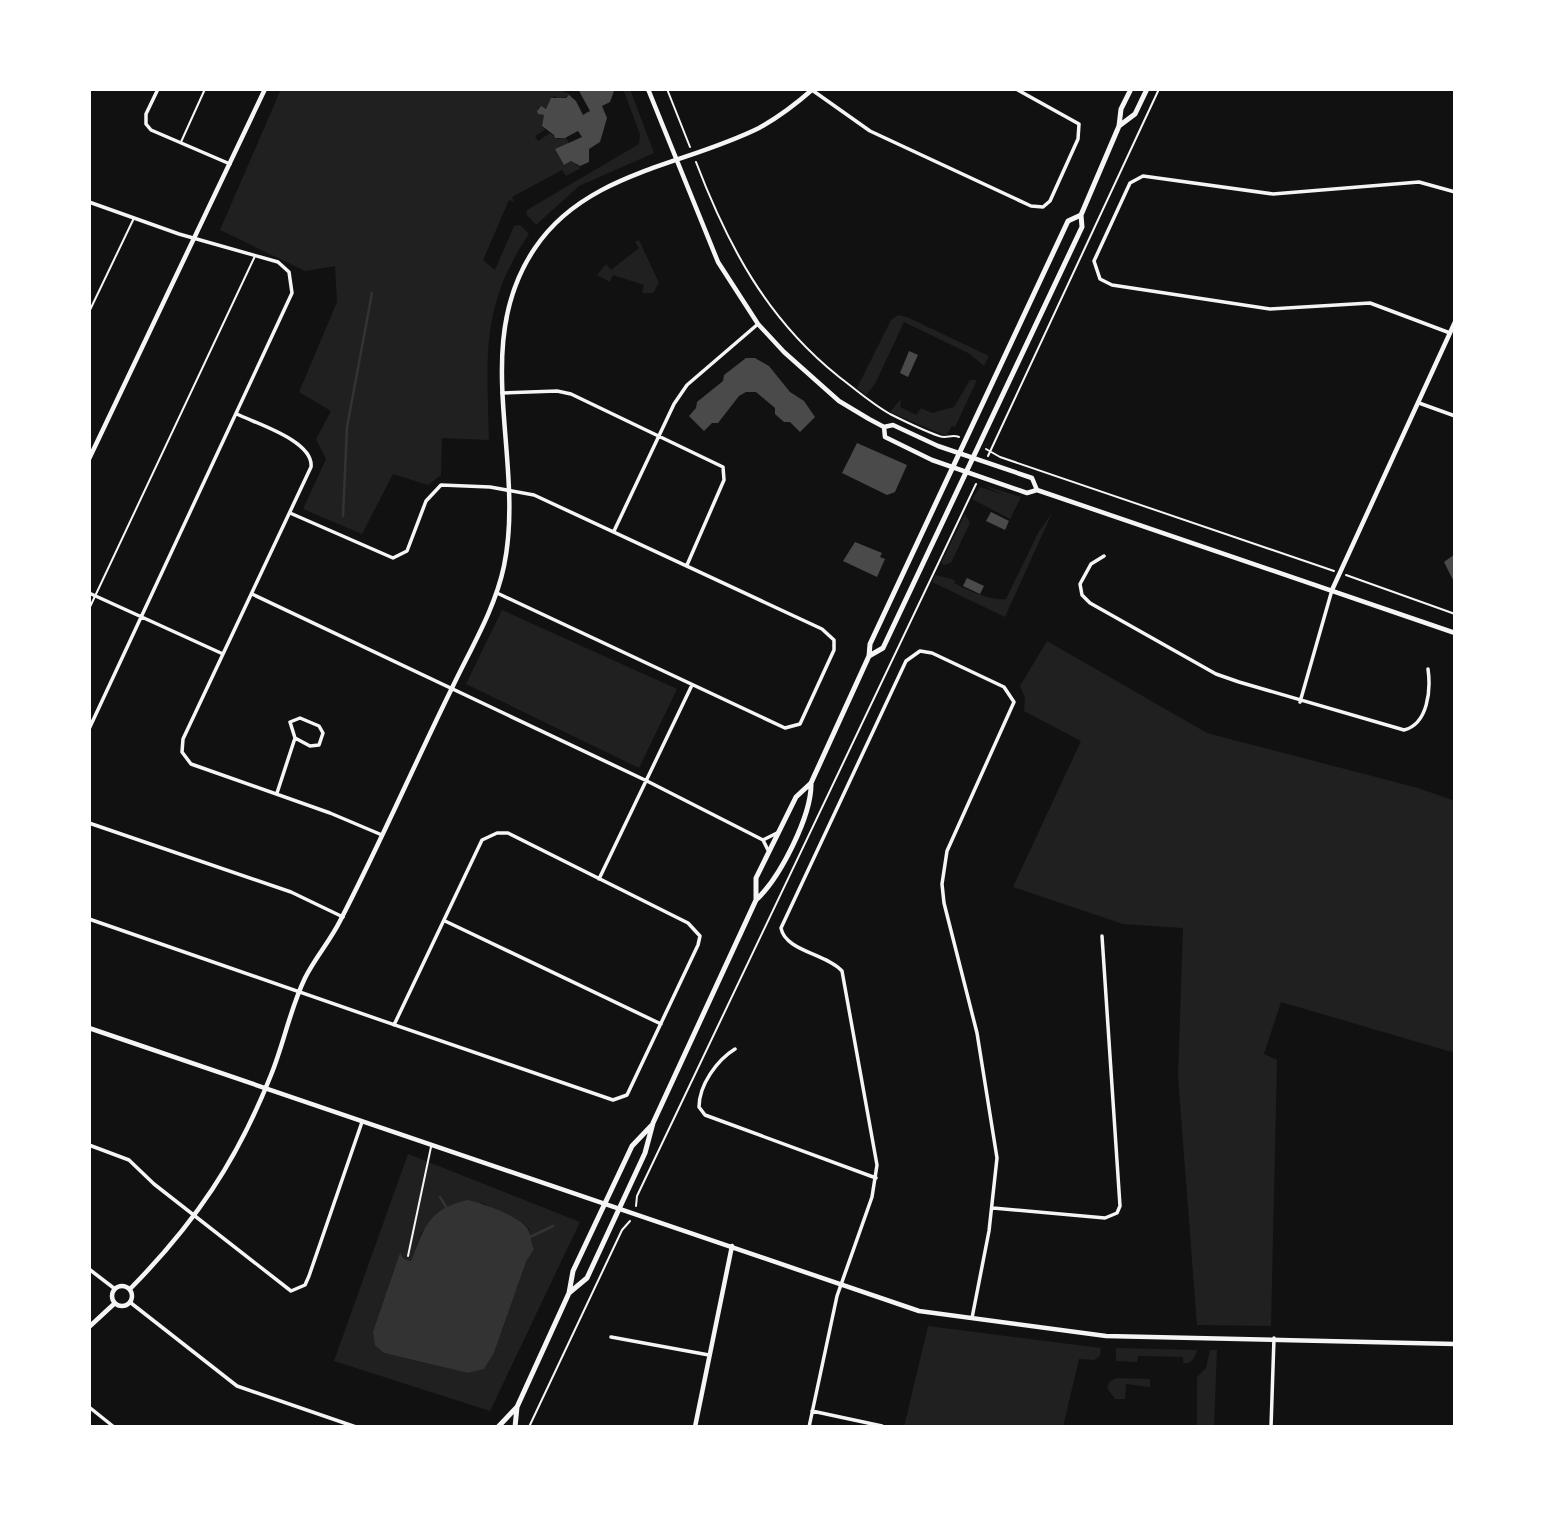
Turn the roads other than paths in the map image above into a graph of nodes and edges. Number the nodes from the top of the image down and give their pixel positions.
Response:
1 (158, 89) edge
2 (205, 89) edge
3 (265, 89) edge
4 (648, 89) edge
5 (1016, 89) edge
6 (1131, 89) edge
7 (1147, 89) edge
8 (813, 90) edge
9 (1119, 126) junction
10 (180, 143) junction
11 (676, 160) junction
12 (230, 164) junction
13 (1455, 192) edge
14 (89, 202) edge
15 (1081, 215) junction
16 (134, 218) junction
17 (196, 239) junction
18 (256, 256) junction
19 (89, 312) edge
20 (1455, 322) edge
21 (758, 324) junction
22 (1450, 333) junction
23 (502, 393) junction
24 (1419, 403) junction
25 (237, 414) junction
26 (1455, 416) edge
27 (884, 427) junction
28 (659, 435) junction
29 (959, 453) junction
30 (973, 458) junction
31 (89, 459) edge
32 (952, 467) junction
33 (967, 472) junction
34 (508, 490) junction
35 (1037, 490) junction
36 (290, 513) junction
37 (614, 531) junction
38 (1104, 556) dead end
39 (687, 565) junction
40 (1332, 590) junction
41 (89, 593) edge
42 (497, 593) junction
43 (252, 594) junction
44 (96, 595) junction
45 (89, 609) edge
46 (142, 616) junction
47 (1455, 633) edge
48 (223, 654) junction
49 (869, 656) junction
50 (1427, 668) dead end
51 (692, 685) junction
52 (451, 690) junction
53 (1300, 702) junction
54 (89, 729) edge
55 (295, 738) junction
56 (647, 781) junction
57 (811, 783) junction
58 (277, 793) junction
59 (89, 823) edge
60 (779, 832) junction
61 (382, 835) junction
62 (763, 840) junction
63 (768, 853) junction
64 (599, 879) junction
65 (756, 900) junction
66 (343, 917) junction
67 (89, 919) edge
68 (445, 921) junction
69 (1102, 936) dead end
70 (300, 991) junction
71 (661, 1024) junction
72 (394, 1025) junction
73 (89, 1028) edge
74 (735, 1049) dead end
75 (264, 1090) junction
76 (362, 1122) junction
77 (653, 1124) junction
78 (89, 1144) edge
79 (432, 1144) junction
80 (876, 1178) junction
81 (606, 1202) junction
82 (620, 1207) junction
83 (993, 1208) junction
84 (194, 1216) junction
85 (732, 1246) junction
86 (408, 1256) dead end
87 (89, 1269) edge
88 (841, 1284) junction
89 (115, 1289) junction
90 (130, 1289) junction
91 (569, 1293) junction
92 (115, 1303) junction
93 (131, 1303) junction
94 (972, 1320) junction
95 (89, 1327) edge
96 (611, 1337) dead end
97 (1275, 1338) junction
98 (1455, 1343) edge
99 (709, 1355) junction
100 (89, 1407) edge
101 (517, 1407) junction
102 (812, 1411) junction
103 (882, 1426) edge
104 (114, 1427) edge
105 (356, 1427) edge
106 (498, 1427) edge
107 (515, 1427) edge
108 (695, 1427) edge
109 (808, 1427) edge
110 (1271, 1427) edge

1 - 10 street
2 - 10 lane
3 - 12 street
4 - 11 street
5 - 8 street
6 - 9 main road
7 - 9 main road
8 - 11 street
9 - 15 main road
10 - 12 street
11 - 21 street
11 - 23 street
12 - 17 street
13 - 22 street
14 - 16 street
15 - 29 main road
15 - 30 main road
16 - 17 street
16 - 19 lane
17 - 18 street
17 - 31 street
18 - 25 street
18 - 44 lane
20 - 22 street
21 - 27 street
21 - 28 street
22 - 24 street
23 - 28 street
23 - 34 street
24 - 26 street
24 - 40 street
25 - 36 street
25 - 46 street
27 - 29 street
27 - 32 street
28 - 37 street
28 - 39 street
29 - 30 street
29 - 32 main road
30 - 33 main road
30 - 35 street
32 - 33 street
32 - 49 main road
33 - 35 street
33 - 49 main road
34 - 36 street
34 - 37 street
34 - 42 street
35 - 40 street
36 - 43 street
37 - 39 street
38 - 53 street
39 - 51 street
40 - 47 street
40 - 53 street
41 - 44 street
42 - 51 street
42 - 52 street
43 - 48 street
43 - 52 street
44 - 45 lane
44 - 46 street
46 - 48 street
46 - 54 street
48 - 58 street
49 - 57 main road
50 - 53 street
51 - 56 street
52 - 56 street
52 - 61 street
55 - 55 street
55 - 58 street
56 - 62 street
56 - 64 street
57 - 60 main road
57 - 65 main road
58 - 61 street
59 - 66 street
60 - 62 street
60 - 63 main road
61 - 66 street
62 - 63 street
63 - 65 main road
64 - 68 street
64 - 71 street
65 - 77 main road
66 - 70 street
67 - 70 street
68 - 71 street
68 - 72 street
69 - 83 street
70 - 72 street
70 - 75 street
71 - 72 street
73 - 75 street
74 - 80 street
75 - 76 street
75 - 84 street
76 - 79 street
76 - 84 street
77 - 81 main road
77 - 82 main road
78 - 84 street
79 - 81 street
79 - 86 lane
80 - 83 street
80 - 88 street
81 - 82 street
81 - 91 main road
82 - 85 street
82 - 91 main road
83 - 94 street
84 - 90 street
85 - 88 street
85 - 99 street
87 - 89 street
88 - 94 street
88 - 102 street
89 - 90 street
89 - 92 street
90 - 93 street
91 - 101 main road
92 - 93 street
92 - 95 street
93 - 105 street
94 - 97 street
96 - 99 street
97 - 98 street
97 - 110 street
99 - 108 street
100 - 104 street
101 - 106 main road
101 - 107 main road
102 - 103 street
102 - 109 street

